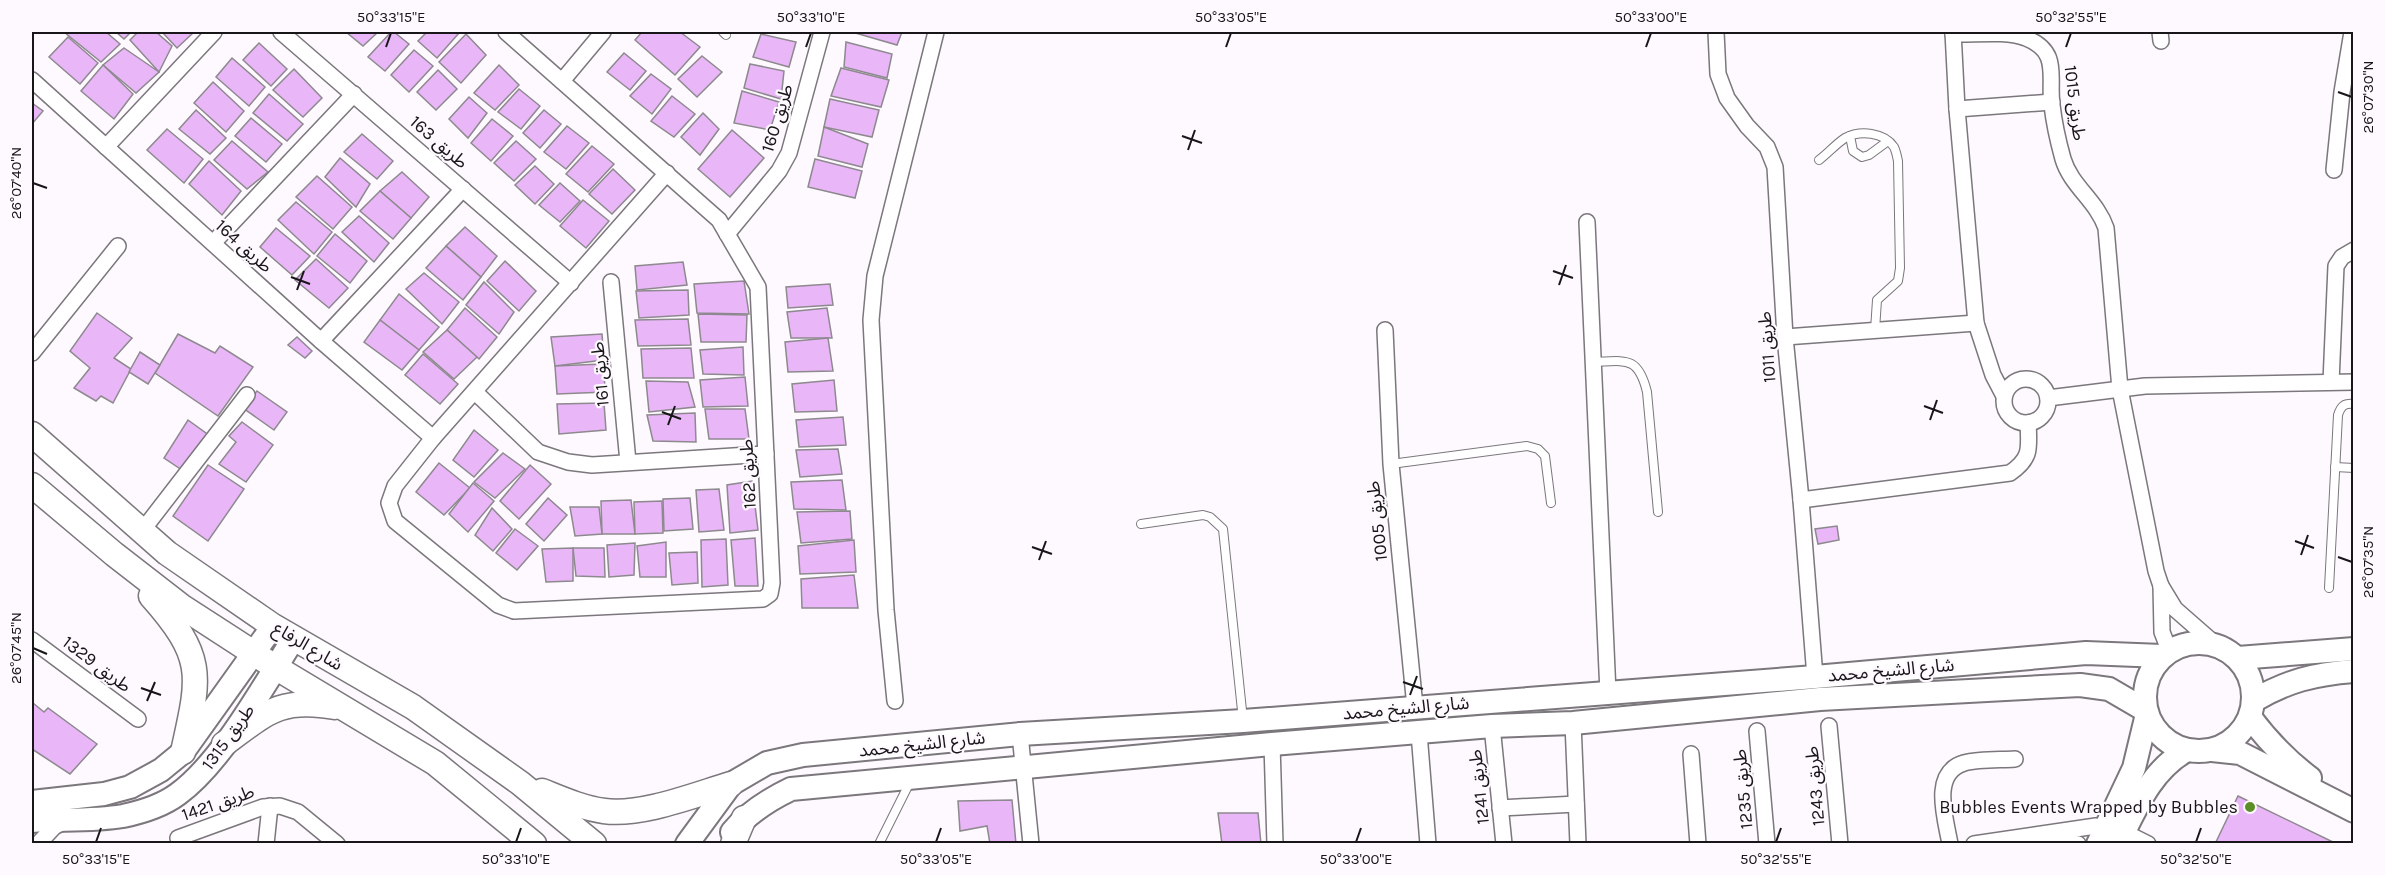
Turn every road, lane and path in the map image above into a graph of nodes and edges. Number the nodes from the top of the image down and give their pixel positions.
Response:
1 (214, 32) edge
2 (281, 32) edge
3 (506, 32) edge
4 (603, 32) edge
5 (822, 32) edge
6 (936, 32) edge
7 (1716, 32) edge
8 (2352, 32) edge
9 (1953, 33) edge
10 (32, 80) edge
11 (562, 81) junction
12 (354, 94) junction
13 (2052, 102) junction
14 (1957, 109) junction
15 (1850, 136) junction
16 (1888, 141) junction
17 (106, 147) junction
18 (1819, 160) dead end
19 (2334, 170) dead end
20 (667, 173) junction
21 (463, 189) junction
22 (1587, 222) dead end
23 (727, 234) junction
24 (213, 243) junction
25 (118, 246) dead end
26 (2354, 250) edge
27 (611, 282) dead end
28 (571, 283) junction
29 (1976, 323) junction
30 (1385, 330) dead end
31 (1875, 330) junction
32 (1785, 337) junction
33 (321, 341) junction
34 (32, 353) edge
35 (1593, 362) junction
36 (2331, 382) junction
37 (2354, 382) edge
38 (2120, 389) junction
39 (475, 392) junction
40 (247, 395) dead end
41 (2004, 396) junction
42 (2048, 398) junction
43 (2354, 404) edge
44 (2028, 423) junction
45 (32, 434) edge
46 (433, 438) junction
47 (766, 454) junction
48 (628, 462) junction
49 (1391, 464) junction
50 (2336, 466) junction
51 (2354, 468) edge
52 (32, 485) edge
53 (1801, 500) junction
54 (1551, 503) dead end
55 (1658, 512) dead end
56 (1141, 524) dead end
57 (142, 531) junction
58 (114, 554) junction
59 (2161, 586) junction
60 (2329, 588) dead end
61 (273, 626) junction
62 (294, 638) junction
63 (32, 640) edge
64 (2215, 644) junction
65 (2354, 649) edge
66 (254, 653) junction
67 (2166, 653) junction
68 (2238, 658) junction
69 (275, 668) junction
70 (2354, 671) edge
71 (1815, 677) junction
72 (1608, 693) junction
73 (895, 701) dead end
74 (1414, 707) junction
75 (347, 709) junction
76 (2252, 709) junction
77 (2146, 712) junction
78 (138, 719) dead end
79 (1243, 722) junction
80 (1573, 723) junction
81 (1492, 726) junction
82 (1829, 726) dead end
83 (1758, 731) dead end
84 (1419, 733) junction
85 (1020, 734) junction
86 (224, 744) junction
87 (1272, 744) junction
88 (2187, 750) junction
89 (2211, 750) junction
90 (183, 752) junction
91 (1691, 754) dead end
92 (2015, 759) dead end
93 (1024, 767) junction
94 (912, 778) junction
95 (520, 783) junction
96 (731, 784) junction
97 (32, 802) edge
98 (2354, 802) edge
99 (1576, 804) junction
100 (270, 806) junction
101 (1500, 808) junction
102 (2354, 811) edge
103 (744, 818) junction
104 (72, 819) junction
105 (32, 820) edge
106 (2111, 836) edge
107 (2029, 837) junction
108 (178, 838) dead end
109 (38, 843) edge
110 (266, 843) edge
111 (337, 843) edge
112 (534, 843) edge
113 (594, 843) edge
114 (687, 843) edge
115 (723, 843) edge
116 (733, 843) edge
117 (879, 843) edge
118 (1031, 843) edge
119 (1275, 843) edge
120 (1428, 843) edge
121 (1504, 843) edge
122 (1578, 843) edge
123 (1698, 843) edge
124 (1767, 843) edge
125 (1840, 843) edge
126 (1950, 843) edge
127 (1974, 843) edge
128 (2078, 843) edge
129 (2148, 843) edge

1 - 17 street
2 - 12 street, طريق 163
3 - 11 street, طريق 162
4 - 11 street
5 - 23 street, طريق 160
6 - 73 street
7 - 32 street, طريق 1011
8 - 19 street
9 - 13 street, طريق 1015
9 - 14 street, طريق 1015
10 - 17 street, طريق 164
11 - 20 street, طريق 162
12 - 21 street, طريق 163
12 - 24 street
13 - 14 street
13 - 38 street, طريق 1015
14 - 29 street, طريق 1015
15 - 16 lane
15 - 16 lane
15 - 18 lane
16 - 31 lane
17 - 24 street, طريق 164
20 - 23 street, طريق 162
20 - 28 street
21 - 28 street, طريق 163
21 - 33 street
22 - 35 street
23 - 47 street, طريق 162
24 - 33 street, طريق 164
25 - 34 street
26 - 36 street
27 - 48 street, طريق 161
28 - 39 street
29 - 31 street
29 - 41 street, طريق 1015
30 - 49 street, طريق 1005
31 - 32 street
32 - 53 street, طريق 1011
33 - 46 street, طريق 164
35 - 55 lane
35 - 72 street
36 - 37 street
36 - 38 street
38 - 42 street
38 - 59 street, طريق 1015
39 - 46 street
39 - 48 street
40 - 57 street
41 - 42 street
41 - 44 street
42 - 44 street
43 - 50 lane
44 - 53 street
45 - 57 main road, شارع الرفاع
46 - 47 street, طريق 162
47 - 48 street
49 - 54 lane
49 - 74 street, طريق 1005
50 - 51 lane
50 - 60 lane
52 - 58 main road, شارع الرفاع
53 - 71 street, طريق 1011
56 - 79 lane
57 - 61 main road, شارع الرفاع
58 - 66 main road, شارع الرفاع
58 - 90 main road
59 - 64 street, طريق 1015
59 - 67 street, طريق 1015
61 - 62 main road, شارع الرفاع
61 - 66 street, طريق 1315
62 - 69 street, طريق 1315
62 - 95 main road, شارع الرفاع
63 - 78 street, طريق 1329
64 - 67 street
64 - 68 street
65 - 68 street
66 - 69 main road, شارع الرفاع
66 - 90 street, طريق 1315
67 - 71 street, شارع الشيخ محمد
67 - 77 street
68 - 76 street
69 - 75 main road, شارع الرفاع
69 - 86 street, طريق 1315
70 - 76 street
71 - 72 street, شارع الشيخ محمد
72 - 74 street, شارع الشيخ محمد
74 - 79 street, شارع الشيخ محمد
75 - 86 main road
75 - 112 main road, شارع الرفاع
76 - 89 street
76 - 98 street
77 - 80 street, شارع الشيخ محمد
77 - 88 street
77 - 106 street
79 - 85 street, شارع الشيخ محمد
80 - 81 street, شارع الشيخ محمد
80 - 99 street
81 - 84 street, شارع الشيخ محمد
81 - 101 street, طريق 1241
82 - 125 street, طريق 1243
83 - 124 street, طريق 1235
84 - 87 street, شارع الشيخ محمد
84 - 120 street
85 - 93 street
85 - 96 street, شارع الشيخ محمد
86 - 104 street, طريق 1315
87 - 93 street, شارع الشيخ محمد
87 - 119 street
88 - 89 street
88 - 106 street
89 - 102 street
90 - 97 street, طريق 1315
91 - 123 street
92 - 126 street
93 - 94 street, شارع الشيخ محمد
93 - 118 street
94 - 103 street, شارع الشيخ محمد
94 - 117 lane
95 - 96 main road
95 - 113 main road, شارع الرفاع
96 - 114 street, شارع الشيخ محمد
99 - 101 street
99 - 122 street
100 - 108 street, طريق 1421
100 - 110 street, طريق 1421
100 - 111 street, طريق 1421
101 - 121 street, طريق 1241
103 - 115 street, شارع الشيخ محمد
103 - 116 main road
104 - 105 street, طريق 1315
104 - 109 street
106 - 107 street
106 - 129 street
107 - 127 street
107 - 128 street

